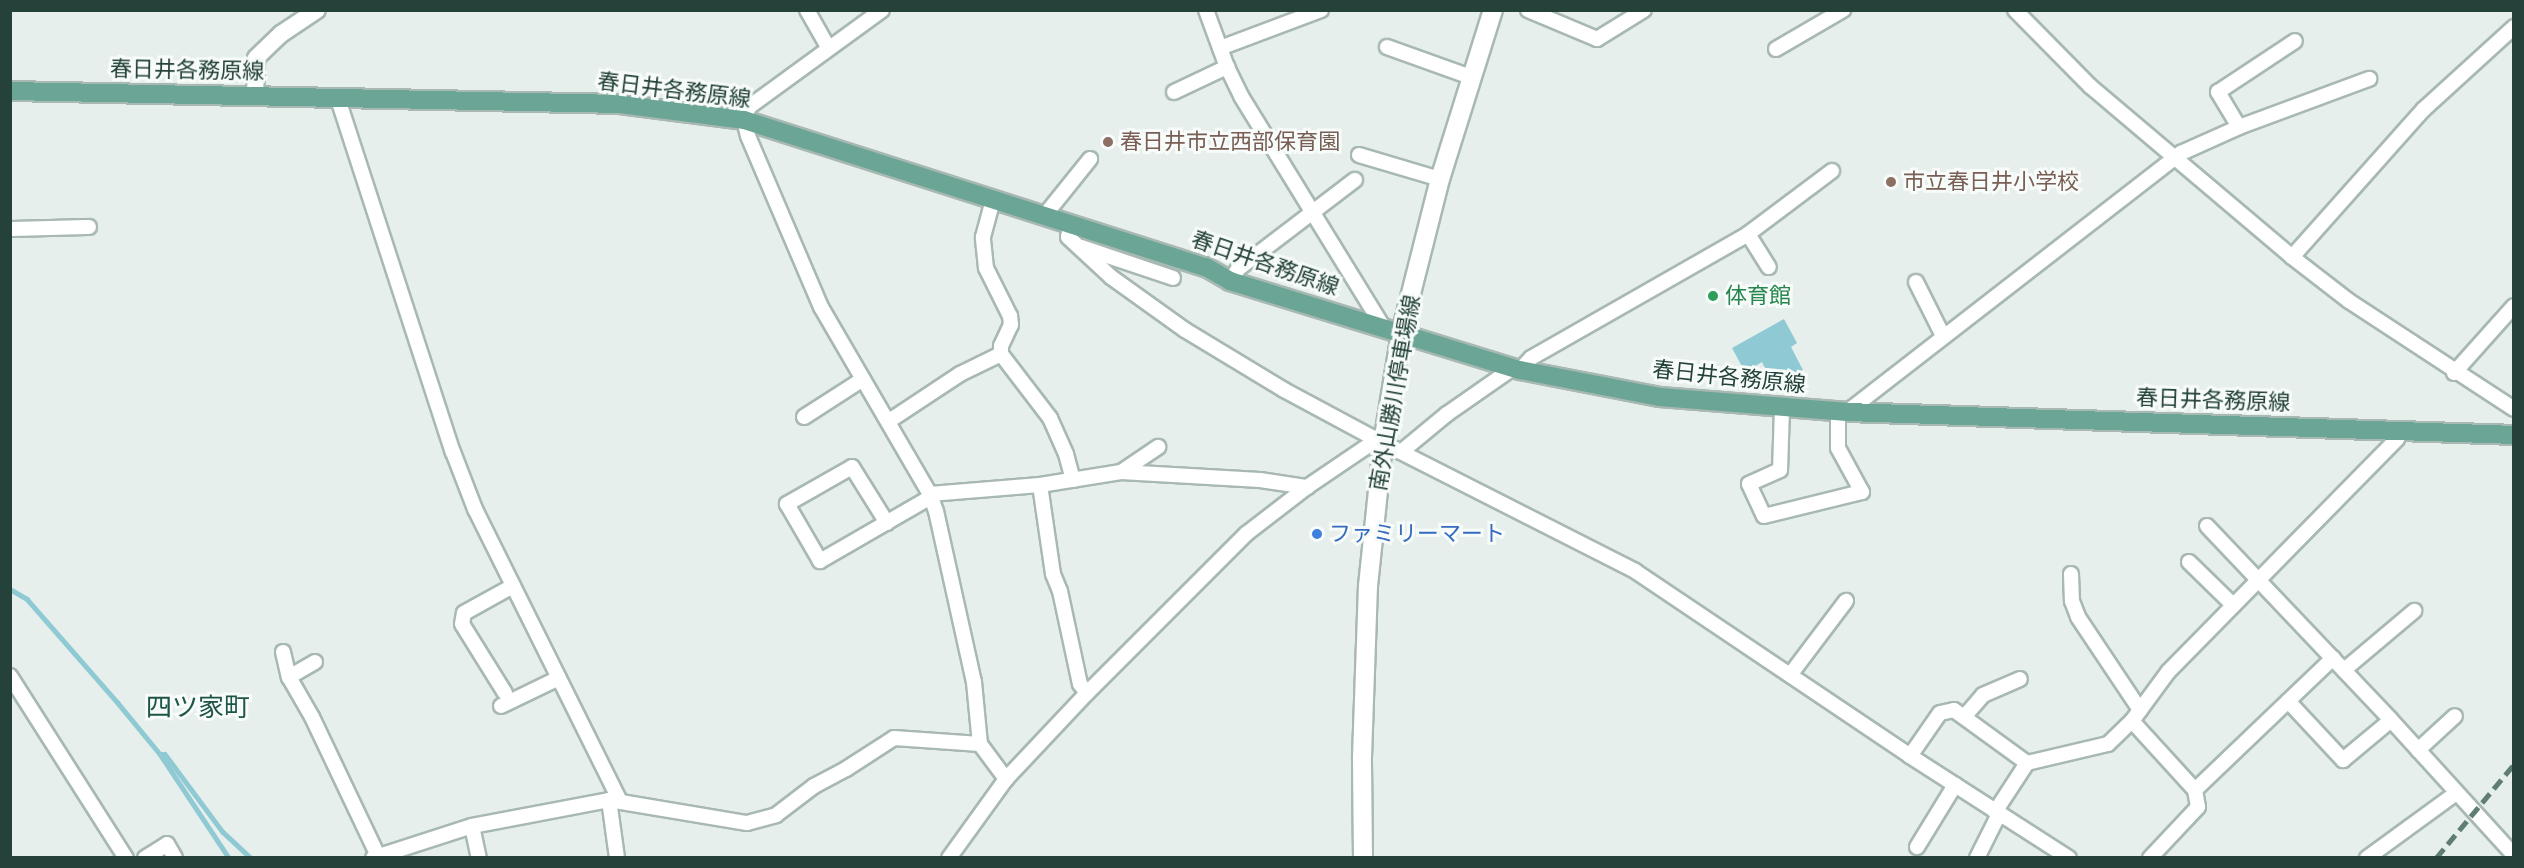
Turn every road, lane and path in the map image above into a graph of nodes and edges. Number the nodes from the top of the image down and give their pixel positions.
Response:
1 (318, 10) edge
2 (807, 10) edge
3 (882, 10) edge
4 (1206, 10) edge
5 (1321, 10) edge
6 (1492, 10) edge
7 (1528, 10) edge
8 (1644, 10) edge
9 (1843, 10) edge
10 (2015, 10) edge
11 (1623, 17) edge
12 (2514, 27) edge
13 (2295, 40) dead end
14 (828, 47) junction
15 (1388, 47) dead end
16 (1220, 48) junction
17 (1776, 49) dead end
18 (1227, 68) junction
19 (1471, 77) junction
20 (2369, 79) dead end
21 (10, 91) edge
22 (1174, 92) dead end
23 (255, 95) junction
24 (338, 99) junction
25 (744, 120) junction
26 (2239, 127) junction
27 (1359, 155) dead end
28 (1090, 159) dead end
29 (2174, 159) junction
30 (1832, 171) dead end
31 (1440, 179) junction
32 (1355, 180) dead end
33 (993, 199) junction
34 (1312, 211) junction
35 (1045, 215) junction
36 (1071, 224) junction
37 (89, 227) dead end
38 (10, 229) edge
39 (1748, 234) junction
40 (1076, 245) junction
41 (2292, 257) junction
42 (1769, 267) dead end
43 (1173, 278) dead end
44 (1230, 281) junction
45 (1916, 282) dead end
46 (2514, 306) edge
47 (1393, 331) junction
48 (1943, 336) junction
49 (1001, 354) junction
50 (1516, 369) junction
51 (2454, 373) junction
52 (863, 379) junction
53 (1782, 408) junction
54 (2514, 409) edge
55 (1842, 411) junction
56 (804, 417) dead end
57 (889, 421) junction
58 (2399, 431) junction
59 (2514, 435) edge
60 (1380, 441) junction
61 (1158, 447) dead end
62 (1401, 452) junction
63 (1121, 472) junction
64 (1073, 480) junction
65 (1040, 485) junction
66 (1307, 487) junction
67 (930, 496) junction
68 (887, 523) junction
69 (2207, 526) dead end
70 (2189, 562) dead end
71 (2071, 574) dead end
72 (2258, 580) junction
73 (513, 586) junction
74 (1846, 601) dead end
75 (2233, 605) junction
76 (2414, 611) dead end
77 (283, 652) dead end
78 (2332, 658) junction
79 (315, 662) dead end
80 (2344, 670) junction
81 (10, 675) edge
82 (1790, 675) junction
83 (289, 677) junction
84 (559, 678) junction
85 (2020, 679) dead end
86 (1087, 693) junction
87 (2288, 701) junction
88 (2136, 716) junction
89 (2455, 716) dead end
90 (1964, 717) junction
91 (2391, 720) junction
92 (980, 744) junction
93 (2418, 750) junction
94 (1910, 756) junction
95 (2027, 763) junction
96 (1006, 780) junction
97 (1954, 785) junction
98 (2195, 790) junction
99 (2456, 793) junction
100 (614, 800) junction
101 (1997, 813) junction
102 (472, 826) junction
103 (1917, 847) dead end
104 (2514, 855) edge
105 (2064, 856) edge
106 (376, 857) edge
107 (126, 858) edge
108 (145, 858) edge
109 (175, 858) edge
110 (479, 858) edge
111 (617, 858) edge
112 (949, 858) edge
113 (1363, 858) edge
114 (1977, 858) edge
115 (2150, 858) edge
116 (2367, 858) edge

1 - 23 street
2 - 14 street
3 - 14 street
4 - 16 street
5 - 16 street
6 - 19 main road, 南外山勝川停車場線
7 - 11 street
8 - 11 street
9 - 17 street
10 - 29 street
12 - 41 street
13 - 26 street
14 - 25 street
15 - 19 street
16 - 18 street
18 - 22 street
18 - 34 street
19 - 31 main road, 南外山勝川停車場線
20 - 26 street
21 - 23 main road, 春日井各務原線
23 - 24 main road, 春日井各務原線
24 - 25 main road, 春日井各務原線
24 - 73 street
25 - 33 main road, 春日井各務原線
25 - 52 street
26 - 29 street
27 - 31 street
28 - 35 street
29 - 41 street
29 - 48 street
30 - 39 street
31 - 47 main road, 南外山勝川停車場線
32 - 34 street
33 - 35 main road, 春日井各務原線
33 - 49 street
34 - 44 street
34 - 47 street
35 - 36 main road, 春日井各務原線
36 - 40 street
36 - 44 main road, 春日井各務原線
37 - 38 street
39 - 42 street
39 - 50 street
40 - 43 street
40 - 60 street
41 - 51 street
44 - 47 main road, 春日井各務原線
45 - 48 street
46 - 51 street
47 - 50 main road, 春日井各務原線
47 - 60 main road, 南外山勝川停車場線
48 - 55 street
49 - 57 street
49 - 64 street
50 - 53 main road, 春日井各務原線
50 - 62 street
51 - 54 street
52 - 56 street
52 - 57 street
53 - 55 main road, 春日井各務原線
53 - 55 street
55 - 58 main road, 春日井各務原線
57 - 67 street
58 - 59 main road, 春日井各務原線
58 - 72 street
60 - 62 street
60 - 66 street
60 - 113 main road, 南外山勝川停車場線
61 - 63 street
62 - 82 street
63 - 64 street
63 - 66 street
64 - 65 street
65 - 67 street
65 - 86 street
66 - 86 street
67 - 68 street
67 - 92 street
68 - 68 street
69 - 72 street
70 - 75 street
71 - 88 street
72 - 75 street
72 - 78 street
73 - 84 street
73 - 84 street
74 - 82 street
75 - 88 street
76 - 80 street
77 - 83 street
78 - 80 street
78 - 87 street
79 - 83 street
80 - 91 street
81 - 107 street
82 - 94 street
83 - 106 street
84 - 100 street
85 - 90 street
86 - 96 street
87 - 91 street
87 - 98 street
88 - 95 street
88 - 98 street
89 - 93 street
90 - 94 street
90 - 95 street
91 - 93 street
92 - 96 street
92 - 100 street
93 - 99 street
94 - 97 street
95 - 101 street
96 - 112 street
97 - 101 street
97 - 103 street
98 - 115 street
99 - 104 street
99 - 116 street
100 - 102 street
100 - 111 street
101 - 105 street
101 - 114 street
102 - 106 street
102 - 110 street
108 - 109 street

